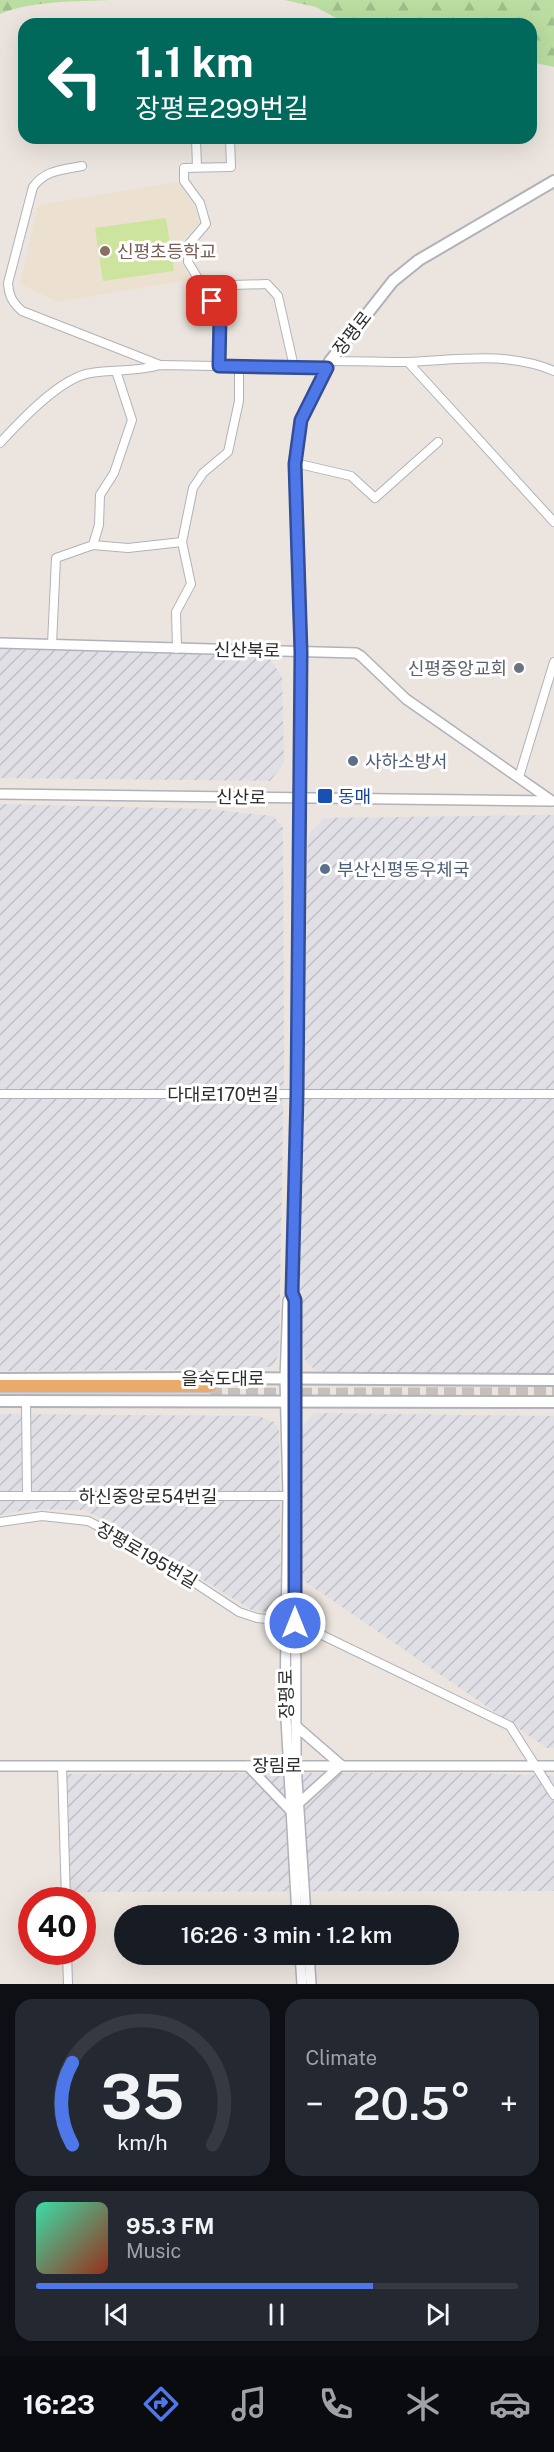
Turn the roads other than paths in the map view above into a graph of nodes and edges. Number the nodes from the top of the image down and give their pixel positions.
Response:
1 (196, 144) edge
2 (230, 144) edge
3 (82, 166) dead end
4 (197, 168) junction
5 (554, 181) edge
6 (203, 286) junction
7 (408, 362) junction
8 (329, 364) junction
9 (160, 365) junction
10 (219, 366) junction
11 (239, 366) junction
12 (294, 367) junction
13 (552, 367) edge
14 (116, 372) junction
15 (438, 442) dead end
16 (0, 443) edge
17 (295, 464) junction
18 (554, 522) edge
19 (182, 542) junction
20 (93, 545) junction
21 (0, 643) edge
22 (52, 644) junction
23 (177, 649) junction
24 (301, 652) junction
25 (554, 662) edge
26 (519, 777) junction
27 (0, 794) edge
28 (299, 798) junction
29 (553, 801) edge
30 (0, 1094) edge
31 (297, 1094) junction
32 (554, 1094) edge
33 (0, 1379) edge
34 (290, 1379) junction
35 (554, 1380) edge
36 (0, 1386) edge
37 (0, 1394) edge
38 (0, 1401) edge
39 (26, 1401) junction
40 (290, 1402) junction
41 (554, 1402) edge
42 (0, 1496) edge
43 (27, 1496) junction
44 (292, 1496) junction
45 (0, 1522) edge
46 (291, 1622) junction
47 (297, 1726) junction
48 (292, 1765) junction
49 (341, 1765) junction
50 (533, 1765) junction
51 (0, 1766) edge
52 (62, 1766) junction
53 (248, 1766) junction
54 (554, 1766) edge
55 (554, 1795) edge
56 (299, 1803) junction
57 (291, 1811) junction
58 (66, 1887) edge
59 (296, 1905) edge
60 (305, 1905) edge
61 (67, 1965) edge
62 (301, 1965) edge
63 (309, 1965) edge
64 (68, 1984) edge
65 (302, 1984) edge
66 (310, 1984) edge

1 - 4 street
2 - 4 street
3 - 9 street
4 - 6 street
5 - 8 main road, 장평로
6 - 10 street
6 - 12 street
7 - 8 street
7 - 13 street
7 - 18 street
8 - 12 street
8 - 17 main road, 장평로
9 - 10 street
9 - 14 street
10 - 11 street
11 - 12 street
11 - 19 street
14 - 16 street
14 - 20 street
15 - 17 street
17 - 24 main road, 장평로
19 - 20 street
19 - 23 street
20 - 22 street
21 - 22 street, 신산북로
22 - 23 street, 신산북로
23 - 24 street, 신산북로
24 - 26 street, 신산북로
24 - 28 street, 장평로
25 - 26 street
26 - 29 street, 신산북로
27 - 28 street, 신산로
28 - 29 street, 신산로
28 - 31 street, 장평로
30 - 31 street, 다대로170번길
31 - 32 street, 다대로170번길
31 - 34 street, 장평로
33 - 34 main road, 을숙도대로
34 - 35 main road, 을숙도대로
34 - 40 street, 장평로
36 - 37 highway
38 - 39 main road, 을숙도대로
39 - 40 main road, 을숙도대로
39 - 43 street
40 - 41 main road, 을숙도대로
40 - 44 street, 장평로
42 - 43 street, 하신중앙로54번길
43 - 44 street, 하신중앙로54번길
44 - 46 street, 장평로
45 - 46 street, 장평로195번길
46 - 47 street, 장평로
46 - 48 street, 장평로
46 - 50 street, 장평로195번길
47 - 48 street, 장평로
47 - 49 street
48 - 49 street, 장림로
48 - 53 street, 장림로
48 - 56 street, 장평로
48 - 57 street, 장평로
49 - 50 street, 장림로
49 - 56 street
50 - 54 street, 장림로
50 - 55 street, 장평로195번길
51 - 52 street, 장림로
52 - 53 street, 장림로
52 - 58 street
53 - 57 street
56 - 60 street, 장평로
57 - 59 street, 장평로
61 - 64 street
62 - 65 street
63 - 66 street

